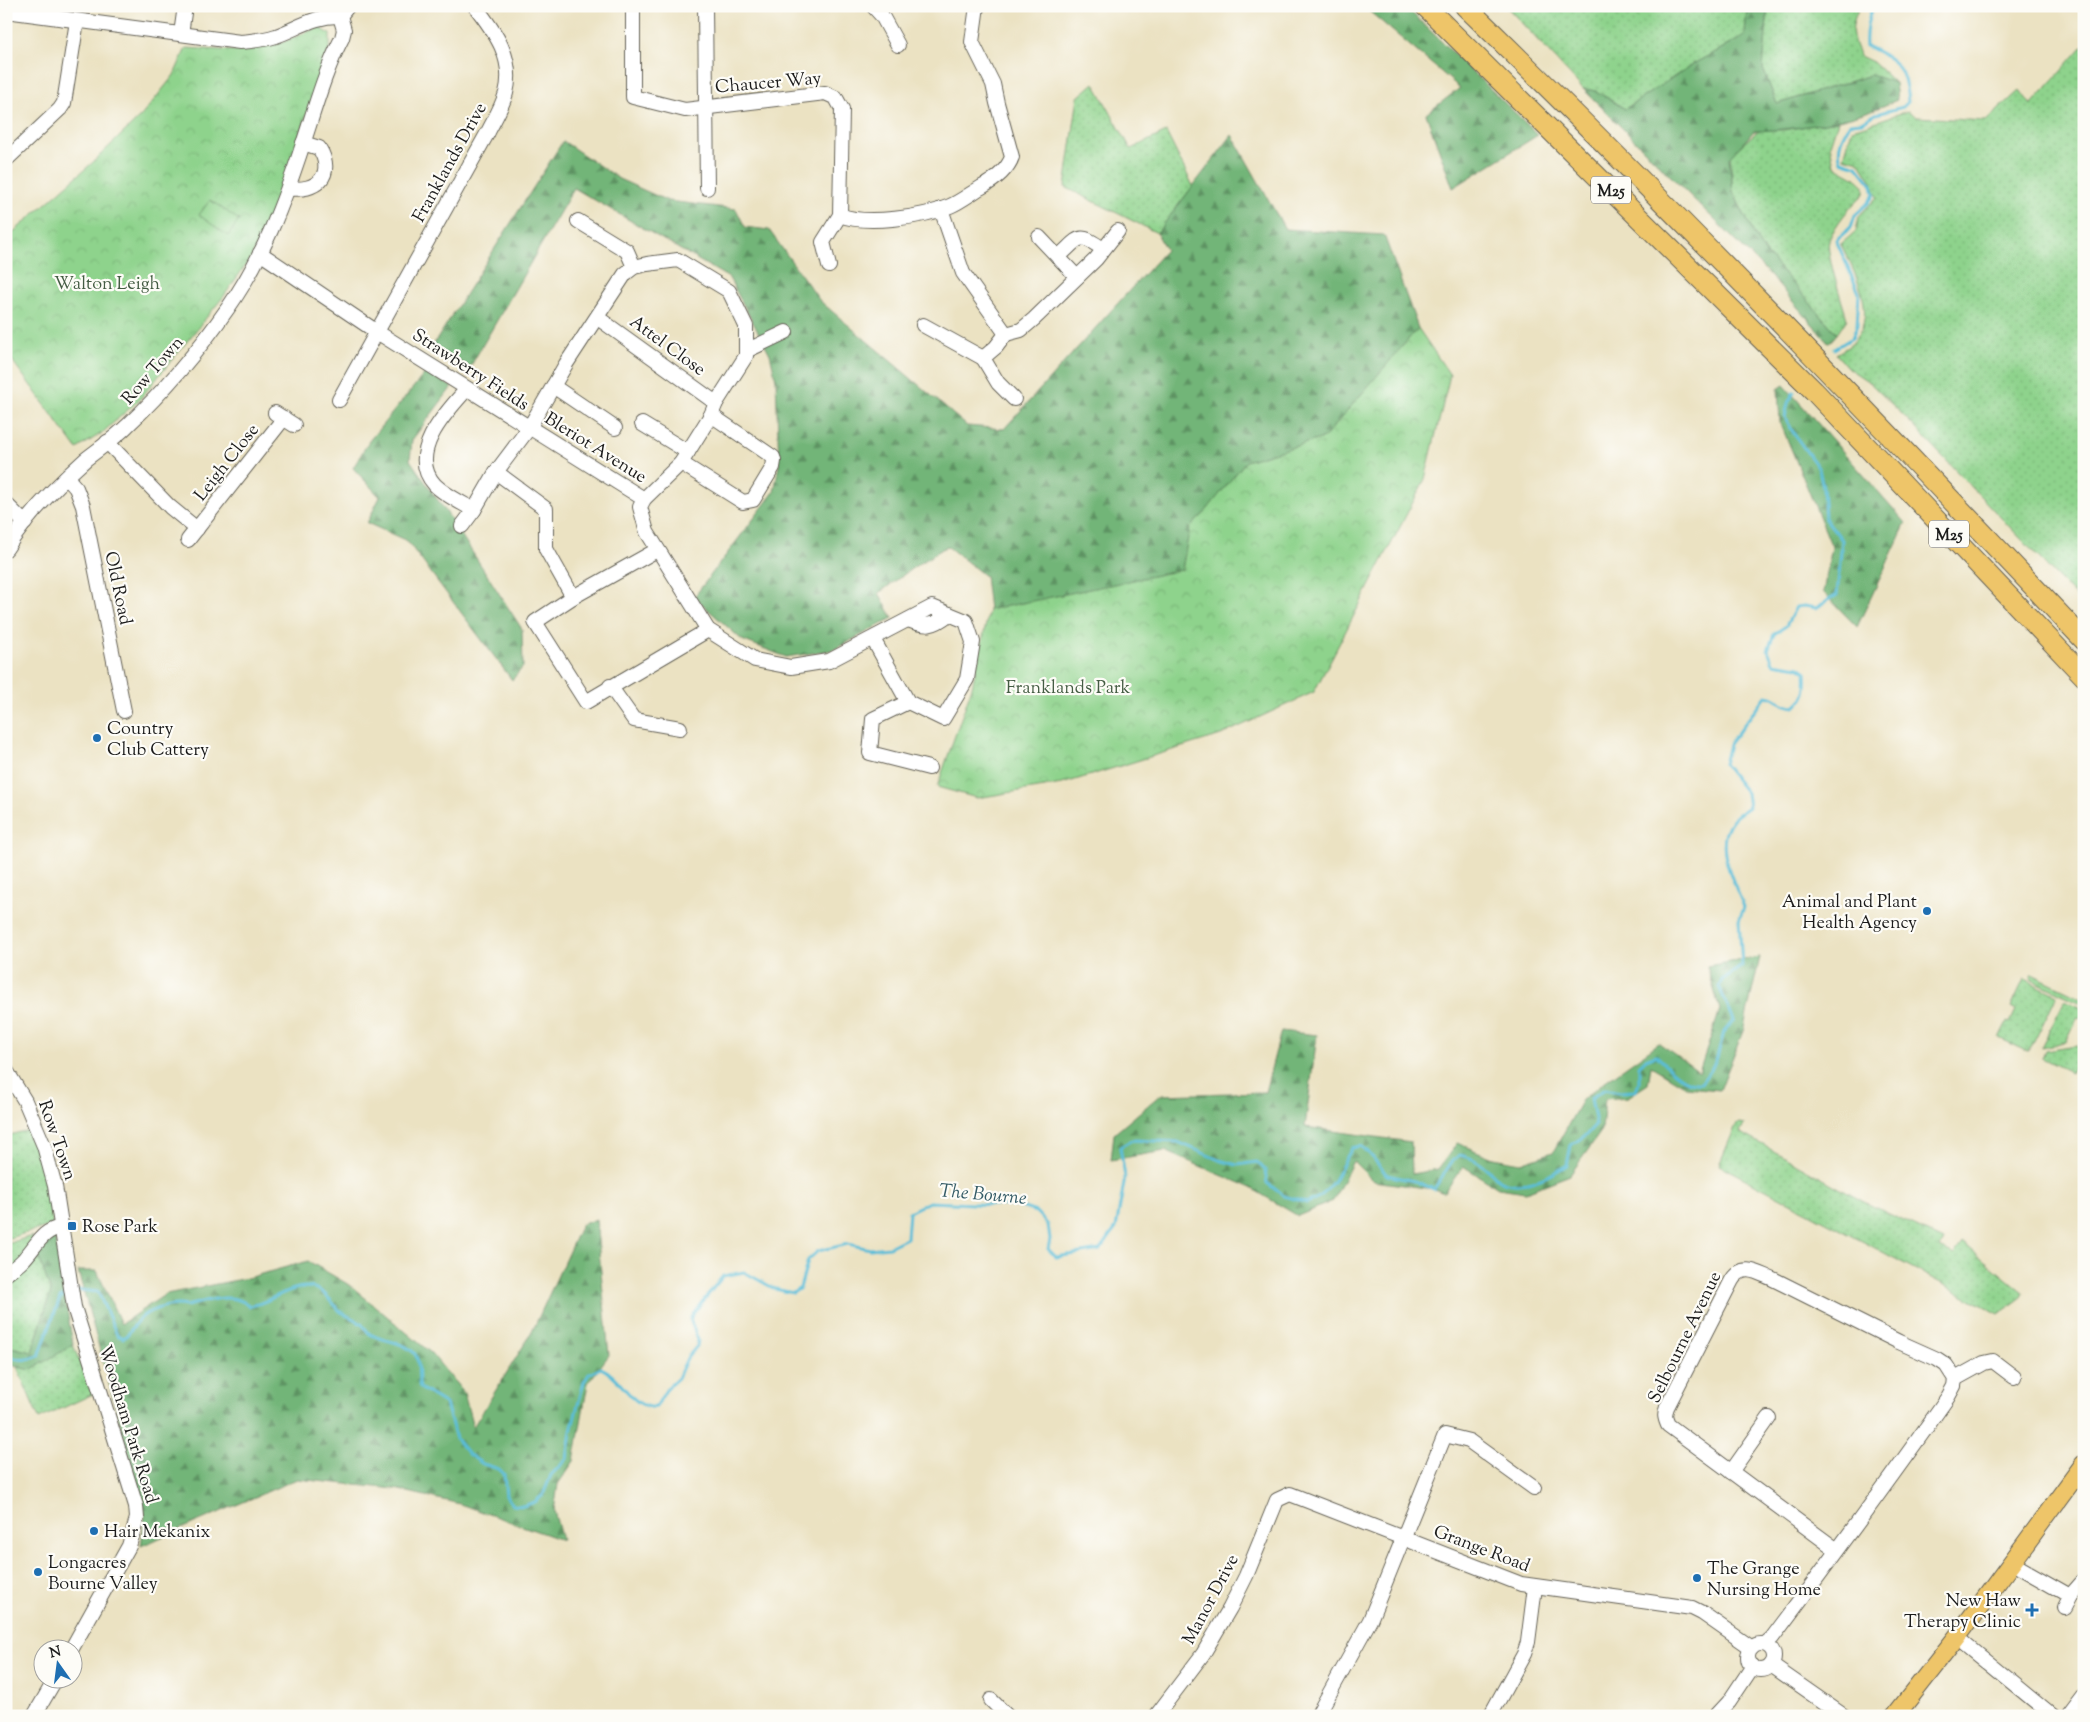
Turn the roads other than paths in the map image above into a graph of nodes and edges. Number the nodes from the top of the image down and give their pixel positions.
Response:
1 (185, 6) edge
2 (475, 6) edge
3 (633, 6) edge
4 (705, 6) edge
5 (873, 6) edge
6 (977, 6) edge
7 (1425, 6) edge
8 (1466, 6) edge
9 (6, 11) edge
10 (344, 11) edge
11 (76, 21) junction
12 (181, 34) junction
13 (898, 45) dead end
14 (707, 106) junction
15 (303, 143) junction
16 (6, 160) edge
17 (288, 188) junction
18 (707, 188) dead end
19 (941, 209) junction
20 (840, 215) junction
21 (578, 221) dead end
22 (1118, 231) dead end
23 (1040, 236) dead end
24 (1103, 249) junction
25 (260, 253) junction
26 (1058, 257) junction
27 (829, 266) dead end
28 (634, 267) junction
29 (1077, 277) junction
30 (598, 318) junction
31 (923, 325) dead end
32 (377, 332) junction
33 (786, 332) dead end
34 (1006, 334) junction
35 (746, 351) junction
36 (983, 358) junction
37 (553, 386) junction
38 (467, 388) junction
39 (1014, 399) dead end
40 (339, 400) dead end
41 (713, 409) junction
42 (285, 419) dead end
43 (642, 424) dead end
44 (529, 428) junction
45 (615, 428) dead end
46 (108, 442) junction
47 (684, 458) junction
48 (496, 472) junction
49 (67, 478) junction
50 (644, 499) junction
51 (6, 504) edge
52 (474, 510) junction
53 (25, 523) junction
54 (462, 526) dead end
55 (6, 549) edge
56 (657, 550) junction
57 (573, 597) junction
58 (708, 630) junction
59 (873, 639) junction
60 (2084, 640) edge
61 (2084, 676) edge
62 (610, 686) junction
63 (908, 702) junction
64 (124, 711) dead end
65 (680, 728) dead end
66 (929, 768) dead end
67 (6, 1070) edge
68 (62, 1227) junction
69 (6, 1274) edge
70 (2014, 1377) dead end
71 (1955, 1379) junction
72 (1770, 1418) dead end
73 (2084, 1464) edge
74 (1731, 1472) junction
75 (1534, 1488) dead end
76 (1285, 1495) joint
77 (1404, 1537) junction
78 (1837, 1550) junction
79 (2012, 1563) junction
80 (2084, 1580) edge
81 (1535, 1587) junction
82 (1957, 1637) junction
83 (76, 1640) edge
84 (1759, 1646) junction
85 (1771, 1665) junction
86 (1753, 1666) junction
87 (48, 1690) edge
88 (2084, 1692) edge
89 (991, 1700) dead end
90 (34, 1716) edge
91 (1006, 1716) edge
92 (1156, 1716) edge
93 (1316, 1716) edge
94 (1490, 1716) edge
95 (1716, 1716) edge
96 (1844, 1716) edge
97 (1896, 1716) edge
98 (2053, 1716) edge
99 (2066, 1716) edge

1 - 12 street
2 - 32 street, Franklands Drive
3 - 14 street, Chaucer Way
4 - 14 street
5 - 13 street
6 - 19 street
7 - 61 highway, M25
8 - 60 highway, M25
9 - 11 street
10 - 12 street
10 - 15 street, Row Town
11 - 12 street
11 - 16 street
14 - 18 street, Chaucer Way
14 - 20 street, Chaucer Way
15 - 17 street, Row Town
15 - 17 street
17 - 25 street, Row Town
19 - 20 street
19 - 34 street
20 - 27 street
21 - 28 street
22 - 24 street
23 - 26 street
24 - 26 street
24 - 29 street
25 - 32 street
25 - 46 street, Row Town
26 - 29 street
28 - 30 street, Strawberry Fields
28 - 35 street
29 - 34 street
30 - 37 street, Strawberry Fields
30 - 41 street, Attel Close
31 - 36 street
32 - 38 street, Strawberry Fields
32 - 40 street, Franklands Drive
33 - 35 street
34 - 36 street
35 - 41 street
36 - 39 street
37 - 44 street, Strawberry Fields
37 - 45 street, Strawberry Fields
38 - 44 street, Strawberry Fields
38 - 52 street
41 - 47 street
41 - 47 street, Attel Close
42 - 46 street, Leigh Close
43 - 47 street
44 - 48 street
44 - 50 street, Bleriot Avenue
46 - 49 street, Row Town
47 - 50 street
48 - 52 street
48 - 57 street
49 - 53 street, Row Town
49 - 64 street, Old Road
50 - 56 street
51 - 53 street
52 - 54 street
53 - 55 street, Row Town
56 - 57 street
56 - 58 street
57 - 62 street
58 - 59 street
58 - 62 street
59 - 63 street
59 - 63 street
62 - 65 street
63 - 66 street
67 - 68 street, Row Town
68 - 69 street
68 - 83 street, Woodham Park Road
70 - 71 street
71 - 74 street, Selbourne Avenue
71 - 78 street
72 - 74 street
73 - 79 main road
74 - 78 street, Selbourne Avenue
75 - 77 street
76 - 77 street, Grange Road
76 - 92 street, Manor Drive
77 - 81 street, Grange Road
77 - 93 street
78 - 84 street
79 - 80 street
79 - 82 main road
81 - 84 street, Grange Road
81 - 94 street
82 - 97 main road
82 - 98 street
84 - 85 street
84 - 86 street
85 - 86 street
85 - 96 street
86 - 95 street
87 - 90 street
88 - 99 street
89 - 91 street

